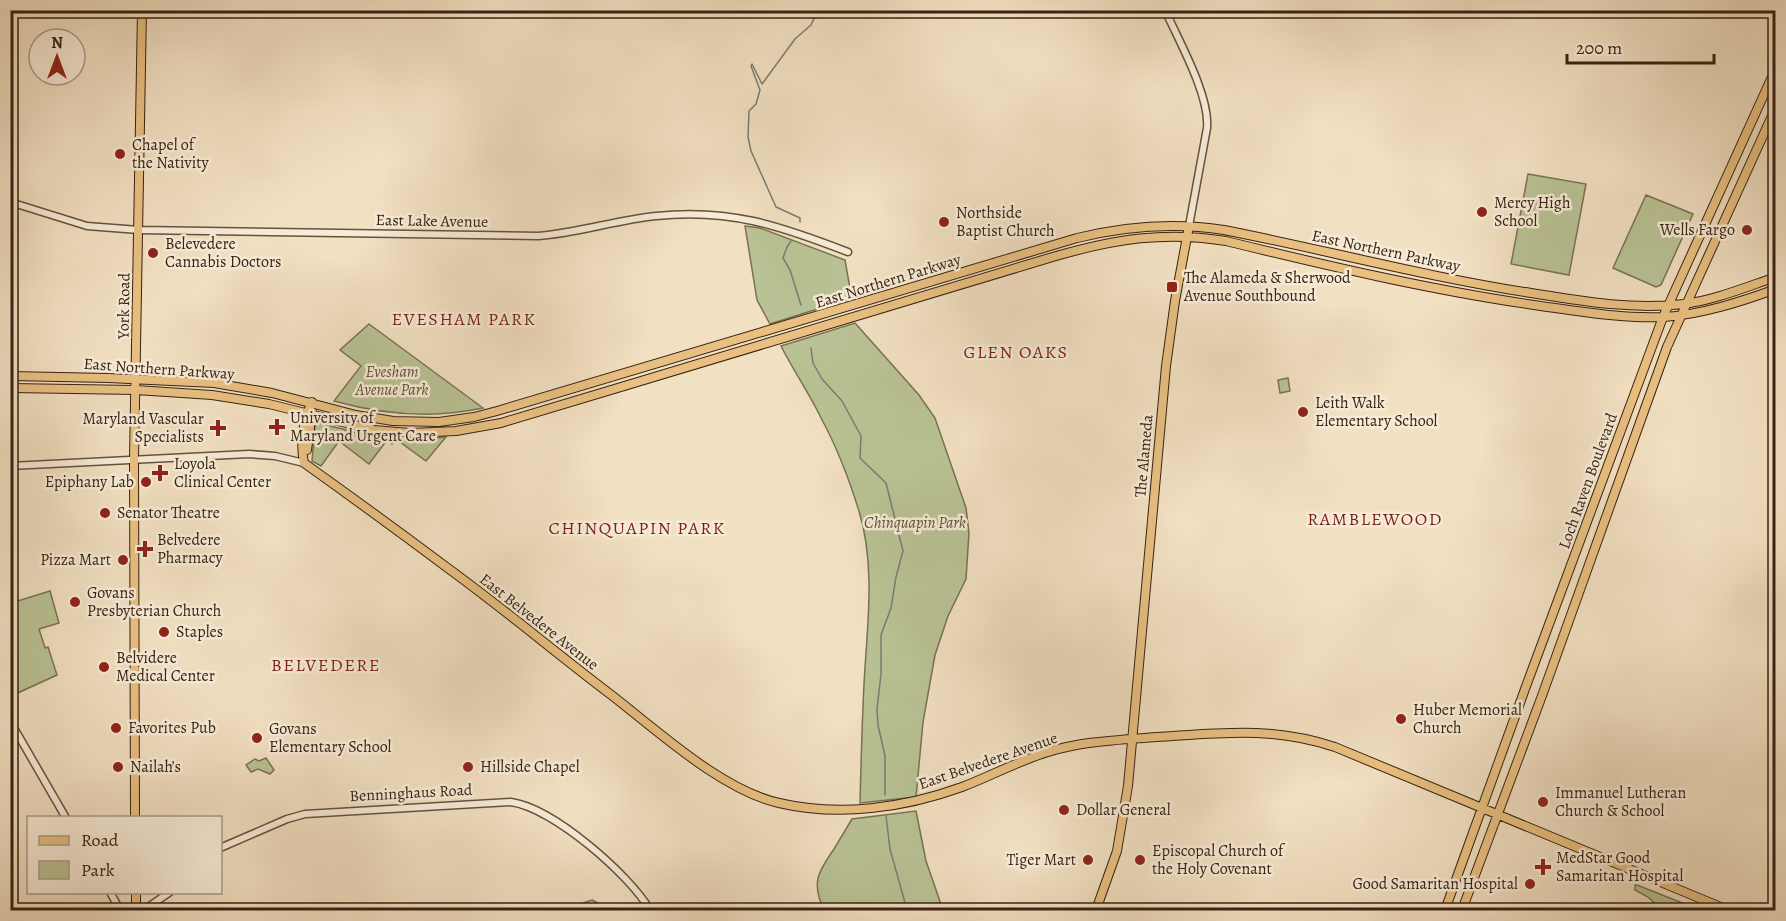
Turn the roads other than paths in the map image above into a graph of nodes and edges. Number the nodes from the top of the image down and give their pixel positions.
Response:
1 (142, 10) edge
2 (1165, 10) edge
3 (1776, 69) edge
4 (1776, 107) edge
5 (10, 202) edge
6 (1189, 226) junction
7 (139, 230) junction
8 (1186, 237) junction
9 (848, 252) dead end
10 (1776, 277) edge
11 (1776, 289) edge
12 (1687, 303) junction
13 (1669, 305) junction
14 (1681, 315) junction
15 (1663, 317) junction
16 (10, 376) edge
17 (136, 379) junction
18 (10, 388) edge
19 (136, 390) junction
20 (312, 402) junction
21 (309, 414) junction
22 (134, 459) junction
23 (304, 463) junction
24 (10, 466) edge
25 (10, 721) edge
26 (1132, 739) junction
27 (1483, 809) junction
28 (1497, 815) junction
29 (65, 816) edge
30 (135, 816) edge
31 (222, 847) edge
32 (111, 894) edge
33 (136, 894) edge
34 (167, 894) edge
35 (120, 910) edge
36 (136, 910) edge
37 (144, 910) edge
38 (650, 910) edge
39 (1096, 910) edge
40 (1445, 910) edge
41 (1462, 910) edge
42 (1728, 910) edge

1 - 7 main road, York Road
2 - 6 street, The Alameda
3 - 13 main road, Loch Raven Boulevard
4 - 12 main road, Loch Raven Boulevard
5 - 7 street, East Lake Avenue
6 - 8 main road, The Alameda
6 - 13 main road, East Northern Parkway
6 - 20 main road, East Northern Parkway
7 - 9 street, East Lake Avenue
7 - 17 main road, York Road
8 - 15 main road, East Northern Parkway
8 - 21 main road, East Northern Parkway
8 - 26 main road, The Alameda
10 - 12 main road, East Northern Parkway
11 - 14 main road, East Northern Parkway
12 - 13 main road, East Northern Parkway
12 - 14 main road, Loch Raven Boulevard
13 - 15 main road, Loch Raven Boulevard
14 - 15 main road, East Northern Parkway
14 - 28 main road, Loch Raven Boulevard
15 - 27 main road, Loch Raven Boulevard
16 - 17 main road, East Northern Parkway
17 - 19 main road, York Road
17 - 20 main road, East Northern Parkway
18 - 19 main road, East Northern Parkway
19 - 21 main road, East Northern Parkway
19 - 22 main road, York Road
20 - 21 main road
21 - 23 main road
22 - 23 street, East Belvedere Avenue
22 - 24 street, East Belvedere Avenue
22 - 30 main road, York Road
23 - 26 main road, East Belvedere Avenue
25 - 29 street
26 - 27 main road, East Belvedere Avenue
26 - 39 main road, The Alameda
27 - 28 main road, East Belvedere Avenue
27 - 40 main road, Loch Raven Boulevard
28 - 41 main road, Loch Raven Boulevard
28 - 42 main road, East Belvedere Avenue
31 - 38 street, Benninghaus Road
32 - 35 street
33 - 36 main road
34 - 37 street

